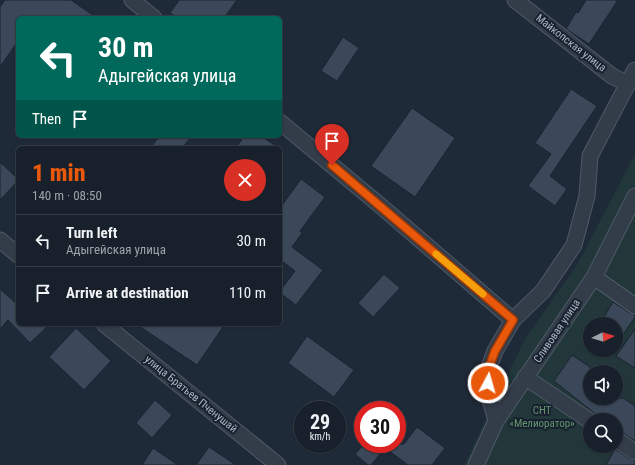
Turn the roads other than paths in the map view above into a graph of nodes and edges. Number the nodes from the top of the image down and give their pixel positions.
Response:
1 (132, 0) edge
2 (515, 0) edge
3 (152, 16) edge
4 (635, 70) edge
5 (628, 84) junction
6 (282, 124) edge
7 (635, 196) edge
8 (0, 240) edge
9 (16, 253) edge
10 (594, 277) junction
11 (635, 306) edge
12 (513, 320) junction
13 (106, 326) edge
14 (525, 377) junction
15 (583, 416) edge
16 (496, 421) junction
17 (623, 444) edge
18 (635, 452) edge
19 (278, 465) edge
20 (476, 465) edge

1 - 3 street
2 - 5 street, Майкопская улица
4 - 5 street
5 - 12 street
6 - 12 street
7 - 10 street, Сливовая улица
8 - 9 street
10 - 11 street
10 - 14 street, Сливовая улица
12 - 16 street
13 - 19 street, улица Братьев Пченушай
14 - 15 street
14 - 16 street, Сливовая улица
16 - 20 street, Сливовая улица
17 - 18 street

